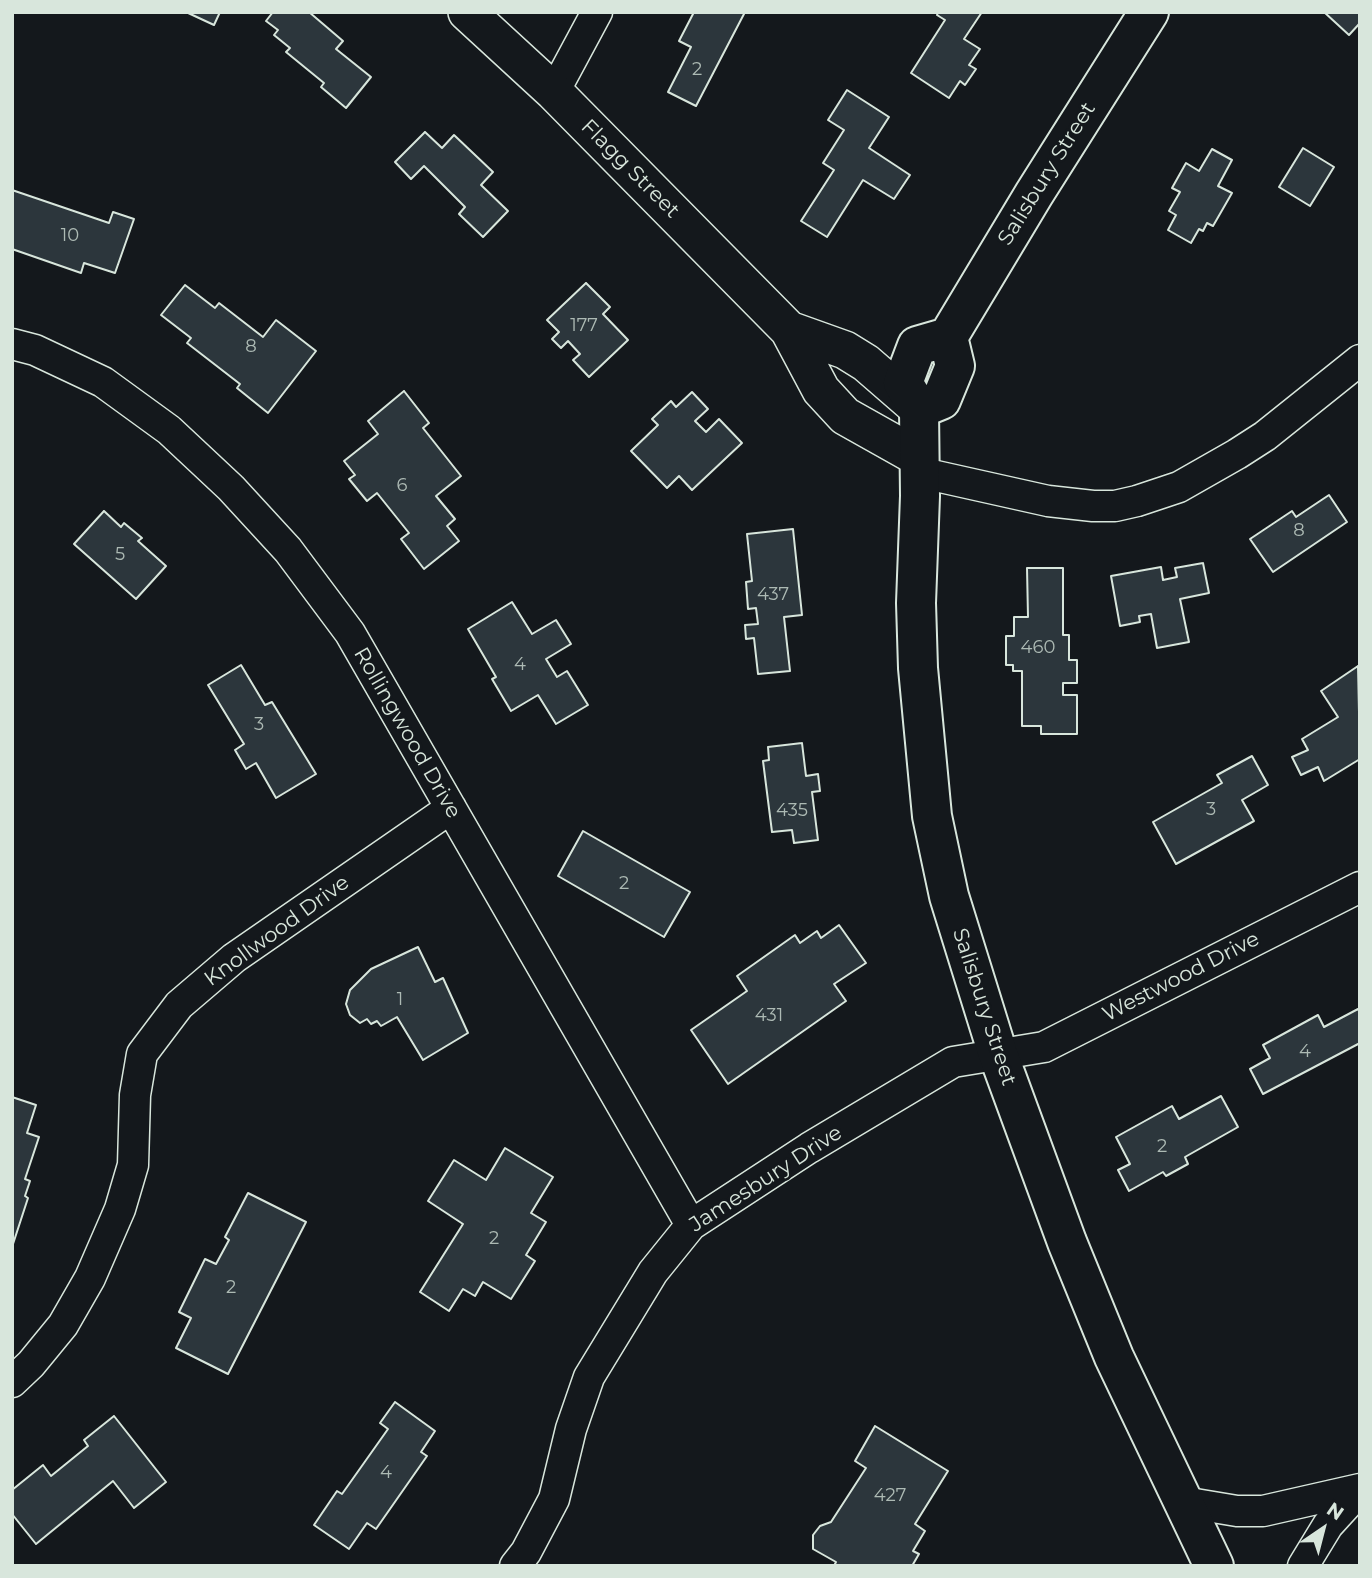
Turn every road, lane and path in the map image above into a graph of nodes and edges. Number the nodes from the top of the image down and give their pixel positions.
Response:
1 (467, 12) edge
2 (597, 12) edge
3 (1149, 12) edge
4 (554, 92) junction
5 (789, 330) junction
6 (12, 344) edge
7 (1360, 360) edge
8 (919, 409) junction
9 (918, 465) junction
10 (451, 808) junction
11 (1360, 887) edge
12 (998, 1054) junction
13 (691, 1225) junction
14 (12, 1382) edge
15 (1360, 1489) edge
16 (1183, 1502) junction
17 (515, 1566) edge
18 (1214, 1566) edge
19 (1303, 1566) edge

1 - 4 street, Flagg Street
2 - 4 street
3 - 8 main road, Salisbury Street
4 - 5 street, Flagg Street
5 - 8 street, Flagg Street
5 - 9 street, Flagg Street
6 - 10 street, Rollingwood Drive
7 - 9 street
8 - 9 main road, Salisbury Street
9 - 12 main road, Salisbury Street
10 - 13 street, Rollingwood Drive
10 - 14 street, Knollwood Drive
11 - 12 street, Westwood Drive
12 - 13 street, Jamesbury Drive
12 - 16 main road, Salisbury Street
13 - 17 street, Jamesbury Drive
15 - 16 street
15 - 19 street
16 - 18 main road, Salisbury Street

